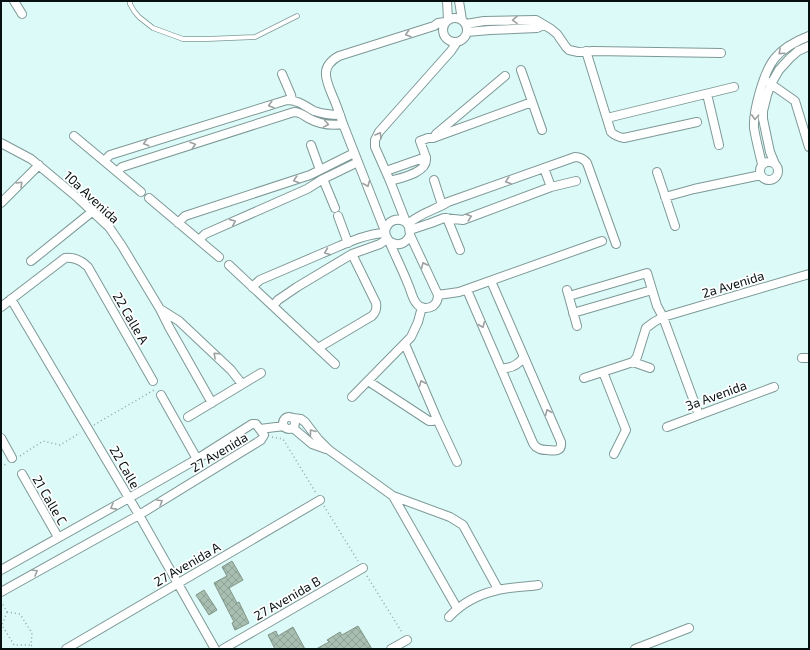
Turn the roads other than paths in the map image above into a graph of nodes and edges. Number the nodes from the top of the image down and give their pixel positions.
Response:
1 (14, 1) edge
2 (130, 1) edge
3 (447, 1) edge
4 (459, 1) edge
5 (22, 14) dead end
6 (297, 16) dead end
7 (447, 21) junction
8 (464, 22) junction
9 (544, 25) junction
10 (467, 32) junction
11 (809, 36) edge
12 (457, 42) junction
13 (809, 46) edge
14 (586, 52) junction
15 (721, 53) dead end
16 (521, 70) dead end
17 (282, 74) dead end
18 (505, 76) dead end
19 (768, 82) junction
20 (734, 87) dead end
21 (707, 94) junction
22 (292, 100) junction
23 (532, 102) junction
24 (340, 115) junction
25 (607, 118) junction
26 (697, 122) dead end
27 (343, 124) junction
28 (542, 130) dead end
29 (74, 136) dead end
30 (433, 138) junction
31 (1, 143) edge
32 (311, 145) dead end
33 (719, 145) dead end
34 (809, 147) edge
35 (354, 154) junction
36 (426, 158) junction
37 (104, 161) junction
38 (358, 162) junction
39 (762, 164) junction
40 (775, 164) junction
41 (38, 165) junction
42 (544, 168) junction
43 (320, 170) junction
44 (386, 171) junction
45 (117, 172) junction
46 (657, 172) dead end
47 (760, 175) junction
48 (324, 179) junction
49 (434, 180) dead end
50 (390, 181) junction
51 (576, 181) dead end
52 (551, 187) junction
53 (141, 192) dead end
54 (665, 197) junction
55 (149, 198) dead end
56 (1, 203) edge
57 (442, 205) junction
58 (93, 211) junction
59 (447, 218) junction
60 (178, 223) junction
61 (675, 226) dead end
62 (408, 228) junction
63 (387, 236) junction
64 (199, 240) junction
65 (602, 241) dead end
66 (348, 243) junction
67 (616, 244) dead end
68 (460, 250) dead end
69 (352, 254) junction
70 (219, 257) dead end
71 (31, 260) dead end
72 (229, 265) dead end
73 (809, 274) edge
74 (491, 281) junction
75 (252, 287) junction
76 (467, 290) junction
77 (652, 290) junction
78 (438, 295) junction
79 (11, 299) junction
80 (273, 306) junction
81 (1, 307) edge
82 (422, 307) junction
83 (160, 309) junction
84 (574, 313) junction
85 (663, 317) junction
86 (577, 326) dead end
87 (405, 344) junction
88 (318, 348) junction
89 (524, 357) junction
90 (633, 362) junction
91 (335, 364) dead end
92 (501, 368) junction
93 (650, 368) dead end
94 (603, 372) junction
95 (261, 373) dead end
96 (584, 378) dead end
97 (153, 381) dead end
98 (368, 381) junction
99 (242, 384) junction
100 (774, 387) dead end
101 (161, 395) dead end
102 (352, 397) dead end
103 (212, 403) junction
104 (699, 415) junction
105 (188, 417) dead end
106 (293, 418) junction
107 (437, 419) junction
108 (284, 426) junction
109 (667, 427) dead end
110 (293, 428) junction
111 (262, 432) junction
112 (1, 438) edge
113 (329, 450) junction
114 (614, 454) dead end
115 (12, 458) dead end
116 (197, 458) junction
117 (457, 462) dead end
118 (22, 474) dead end
119 (393, 496) junction
120 (129, 498) junction
121 (320, 500) road end
122 (139, 515) junction
123 (58, 537) junction
124 (363, 568) road end
125 (1, 570) edge
126 (179, 584) junction
127 (538, 585) dead end
128 (498, 589) junction
129 (1, 592) edge
130 (457, 608) junction
131 (449, 617) dead end
132 (689, 628) dead end
133 (407, 640) road end
134 (66, 649) edge
135 (215, 649) edge
136 (223, 649) edge
137 (391, 649) edge
138 (635, 649) edge

1 - 5 street
2 - 6 lane
3 - 7 street
4 - 8 street
7 - 8 street
7 - 12 street
7 -> 24 street
9 -> 8 street
8 - 10 street
9 - 10 street
9 - 14 street
10 - 12 street
11 -> 19 street
44 -> 12 street
13 - 19 street
14 - 15 street
14 - 25 street
16 - 23 street
17 - 22 street
18 - 30 street
19 - 34 street
19 -> 39 street
19 - 40 street
20 - 21 street
21 - 25 street
21 - 33 street
22 - 24 street
22 -> 37 street
23 - 28 street
23 - 30 street
24 - 27 street
25 - 26 street
27 - 35 street
45 -> 27 street
29 - 37 street
30 - 36 street
31 - 41 street, 10a Avenida
32 - 43 street
35 - 38 street
35 - 43 street
36 - 44 street
36 - 50 street
37 - 45 street
38 - 48 street
38 -> 63 street
39 - 40 street
39 - 47 street
40 - 47 street
56 -> 41 street
41 - 58 street, 10a Avenida
42 - 52 street
42 -> 57 street
42 - 67 street
43 -> 60 street
44 - 50 street
45 - 53 street
46 - 54 street
47 - 54 street
64 -> 48 street
48 - 66 street
49 - 57 street
50 - 62 street
51 - 52 street
59 -> 52 street
54 - 61 street
55 - 60 street
57 - 62 street
58 - 71 street
58 - 83 street, 10a Avenida
59 - 62 street
59 - 68 street
60 - 64 street
62 - 63 street
62 - 63 street
78 -> 62 street
63 - 66 street
63 - 69 street
63 - 82 street
64 - 70 street
65 - 74 street
66 -> 75 street
69 - 80 street
69 - 88 street
72 - 75 street
73 - 85 street, 2a Avenida
74 - 76 street
74 - 89 street
75 - 80 street
76 - 78 street
76 -> 92 street
77 - 84 street
77 - 84 street
77 - 85 street
78 - 82 street
79 - 81 street
79 - 97 street, 22 Calle A
79 - 120 street, 22 Calle
80 - 88 street
82 - 87 street
99 -> 83 street, 10a Avenida
83 - 103 street, 10a Avenida
84 - 86 street
85 - 90 street, 2a Avenida
85 - 104 street
87 - 98 street
107 -> 87 street
88 - 91 street
89 - 92 street
92 -> 89 street
90 - 93 street
90 - 94 street
94 - 96 street
94 - 114 street
95 - 99 street
98 - 102 street
98 - 107 street
99 - 103 street
100 - 104 street, 3a Avenida
101 - 116 street
103 - 105 street
104 - 109 street, 3a Avenida
106 - 108 street
106 - 110 street
113 -> 106 street
107 - 117 street
108 - 110 street
108 - 111 street
110 - 113 street
111 - 116 street, 27 Avenida
122 -> 111 street, 27 Avenida
112 - 115 street
113 - 119 street
116 - 120 street, 27 Avenida
118 - 123 street, 21 Calle C
119 - 128 street
119 - 130 street
120 - 122 street, 22 Calle
120 -> 123 street, 27 Avenida
121 - 126 street, 27 Avenida A
122 - 126 street, 22 Calle
129 -> 122 street, 27 Avenida
123 - 125 street, 27 Avenida
124 - 136 street, 27 Avenida B
126 - 134 street, 27 Avenida A
126 - 135 street, 22 Calle
127 - 128 street
128 - 130 street
130 - 131 street
132 - 138 street
133 - 137 street

